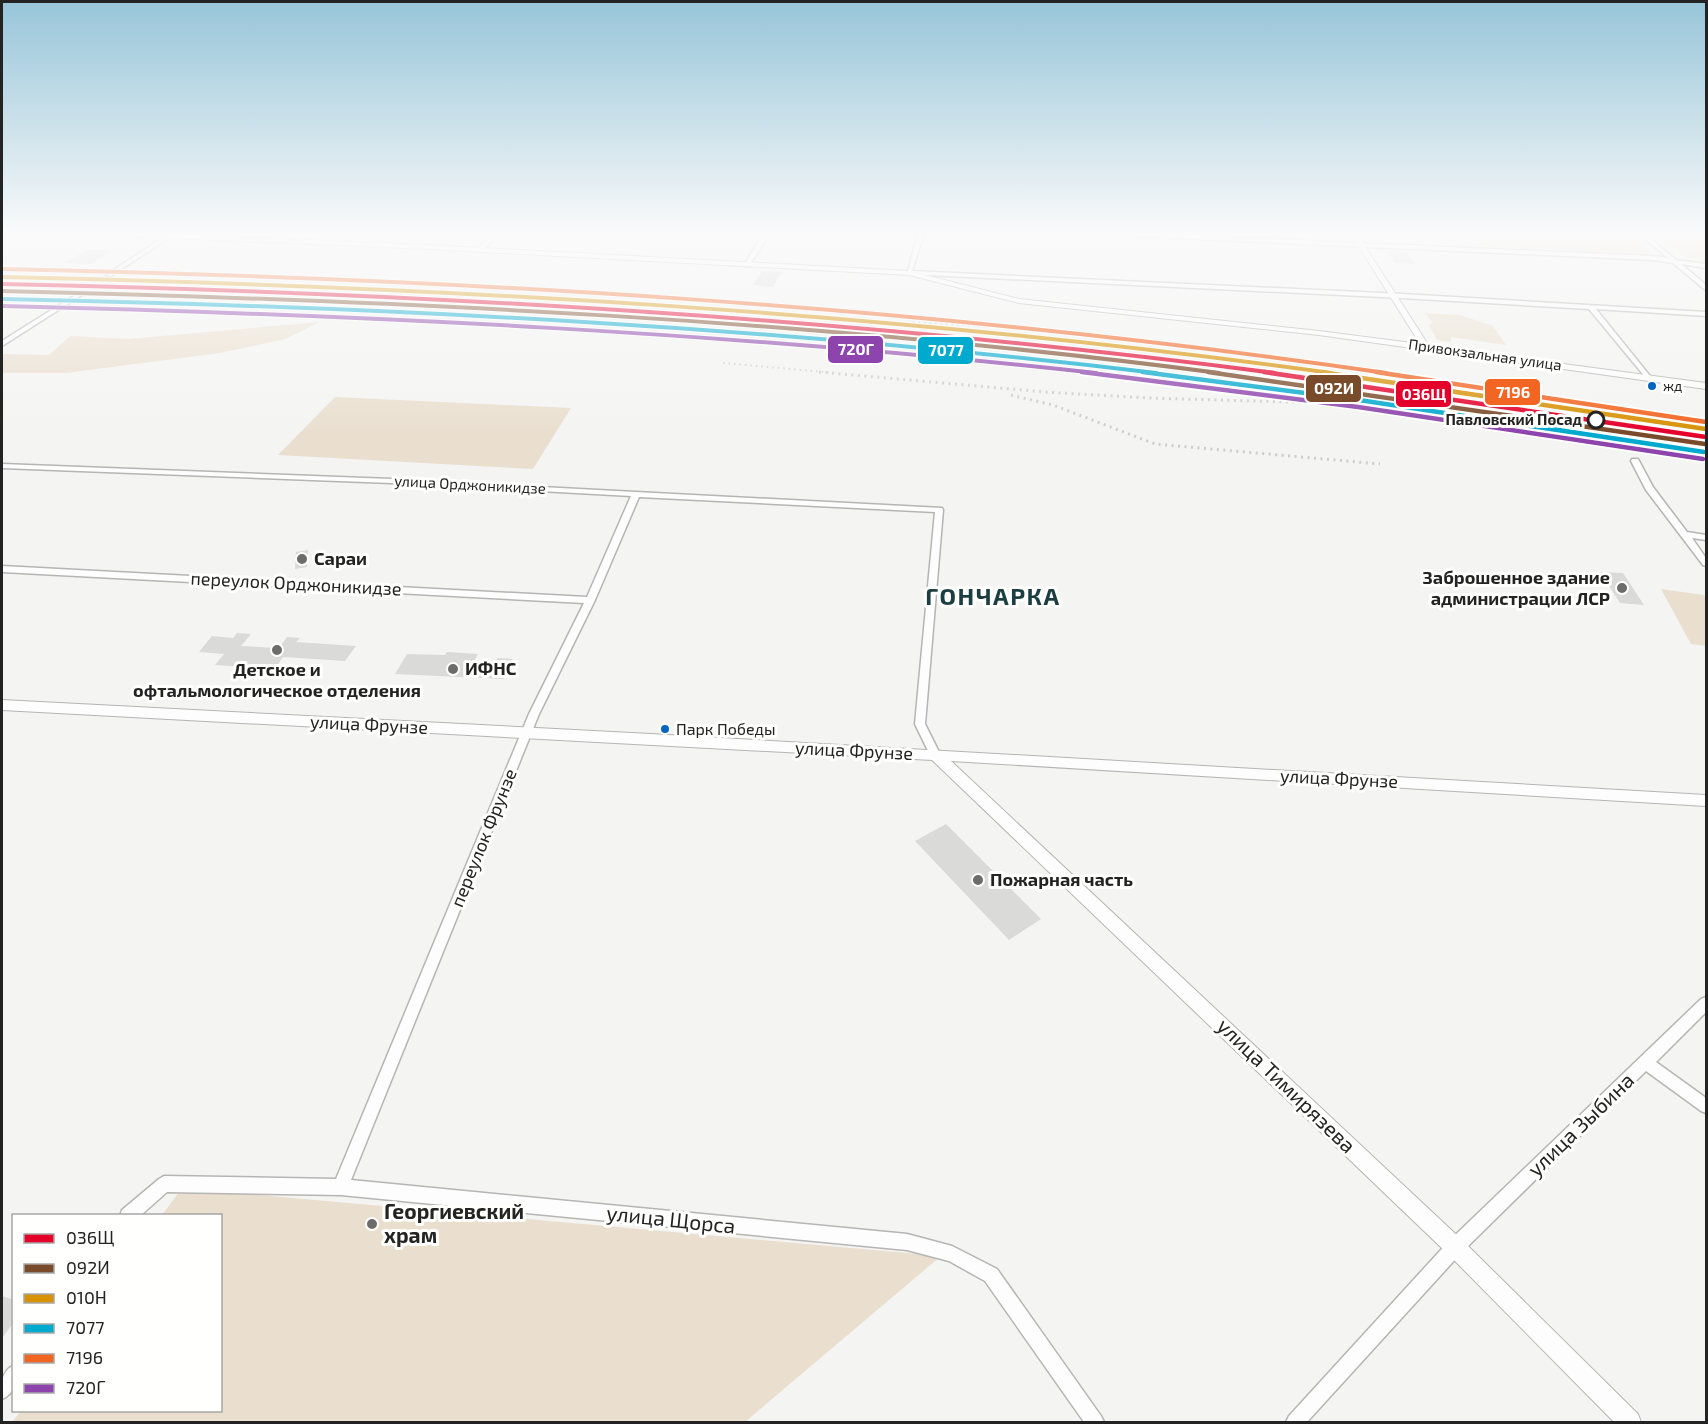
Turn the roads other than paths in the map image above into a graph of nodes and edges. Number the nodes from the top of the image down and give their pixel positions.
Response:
1 (70, 300) edge
2 (1013, 300) edge
3 (1397, 300) edge
4 (1474, 300) edge
5 (1591, 307) junction
6 (1707, 314) edge
7 (2, 344) edge
8 (1426, 346) junction
9 (1648, 377) junction
10 (1707, 386) edge
11 (1635, 461) dead end
12 (2, 466) edge
13 (636, 493) junction
14 (1687, 535) junction
15 (1707, 537) edge
16 (1707, 563) edge
17 (2, 568) edge
18 (590, 600) junction
19 (2, 705) edge
20 (526, 733) junction
21 (936, 756) junction
22 (1707, 801) edge
23 (1707, 1003) edge
24 (1646, 1063) junction
25 (1707, 1106) edge
26 (341, 1187) junction
27 (129, 1214) edge
28 (1455, 1247) junction
29 (12, 1377) edge
30 (2, 1390) edge
31 (1095, 1422) edge
32 (1294, 1422) edge
33 (1630, 1422) edge

1 - 7 street
2 - 8 main road, Привокзальная улица
3 - 8 main road
4 - 5 street
5 - 6 street
5 - 9 street
8 - 9 main road, Привокзальная улица
9 - 10 main road, Привокзальная улица
11 - 14 street
12 - 13 street, улица Орджоникидзе
13 - 18 street, переулок Фрунзе
13 - 21 street, улица Орджоникидзе
14 - 15 street
14 - 16 street
17 - 18 street, переулок Орджоникидзе
18 - 20 street, переулок Фрунзе
19 - 20 main road, улица Фрунзе
20 - 21 main road, улица Фрунзе
20 - 26 street, переулок Фрунзе
21 - 22 main road, улица Фрунзе
21 - 28 main road, улица Тимирязева
23 - 24 street, улица Зыбина
24 - 25 street
24 - 28 street, улица Зыбина
26 - 27 street, улица Щорса
26 - 31 street, улица Щорса
28 - 32 street, улица Зыбина
28 - 33 main road, улица Тимирязева
29 - 30 street

